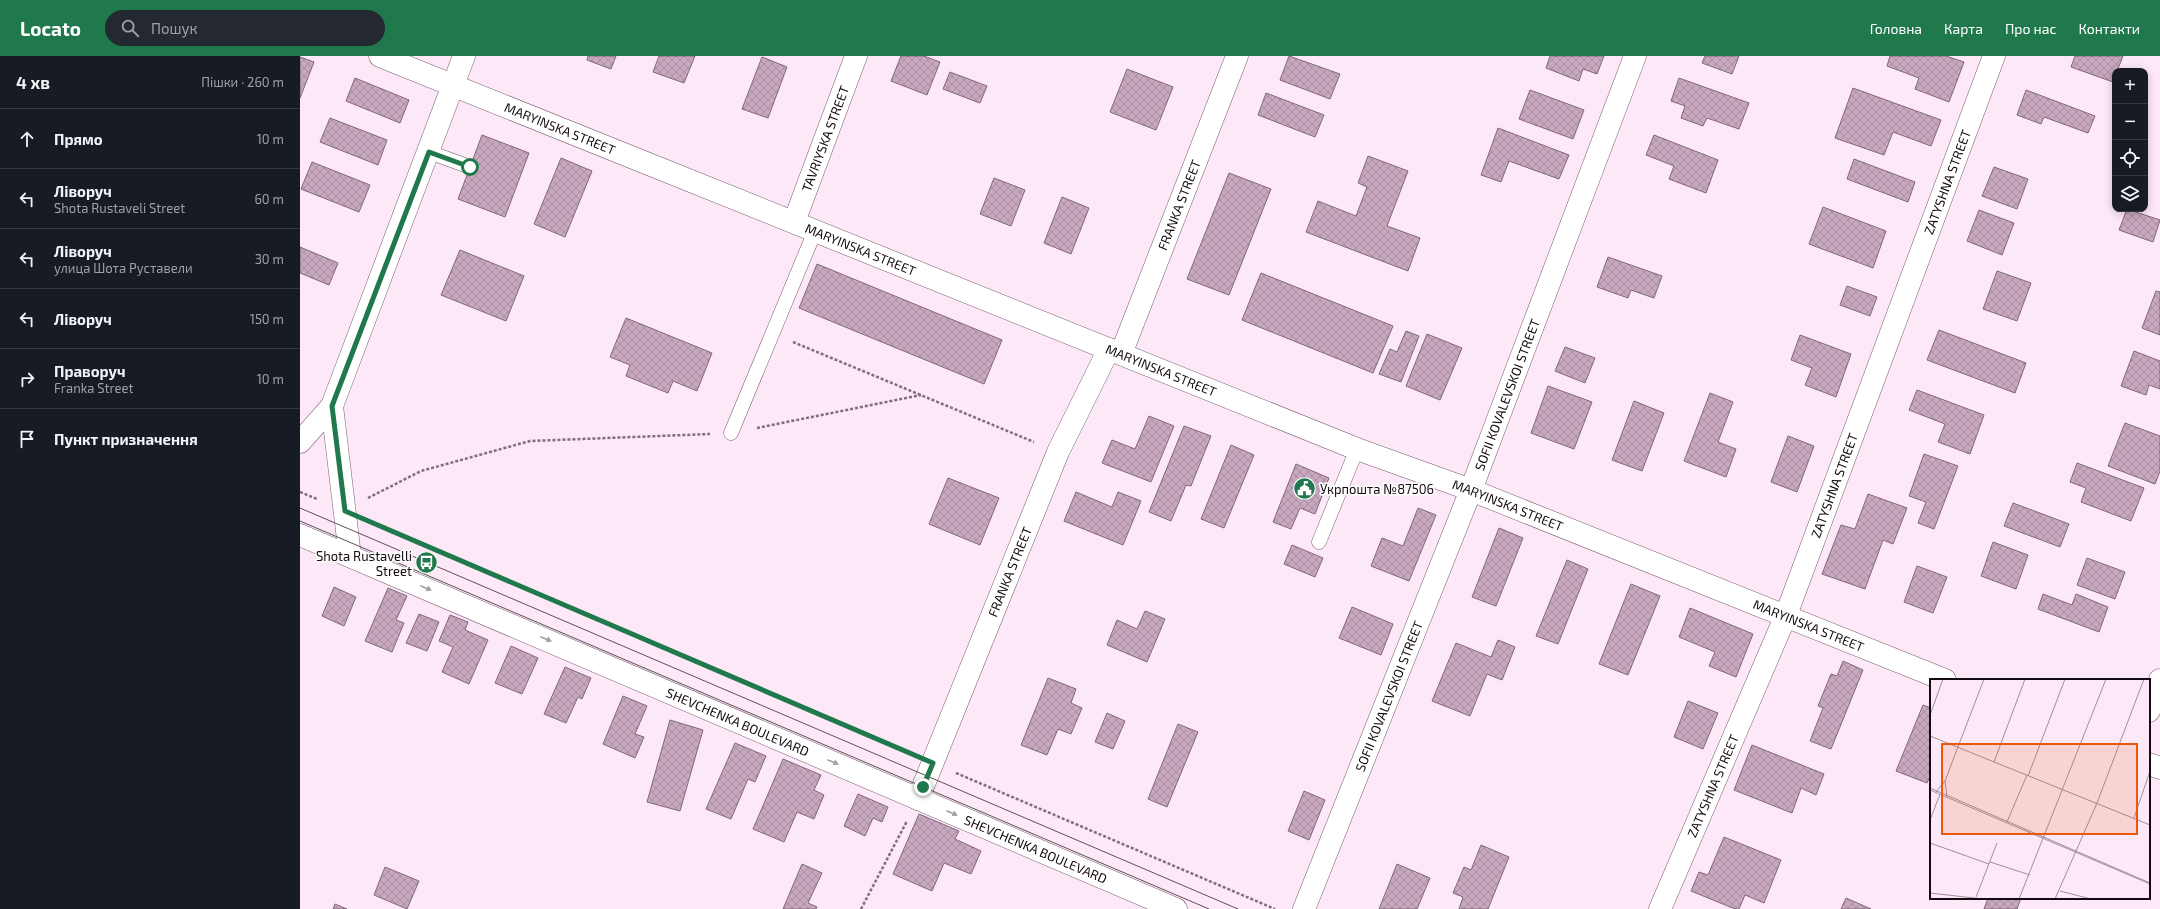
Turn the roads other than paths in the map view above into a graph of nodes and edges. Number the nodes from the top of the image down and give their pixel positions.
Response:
1 (380, 56) edge
2 (464, 56) edge
3 (856, 56) edge
4 (1237, 56) edge
5 (1635, 56) edge
6 (1994, 56) edge
7 (454, 85) junction
8 (429, 152) junction
9 (470, 167) dead end
10 (794, 222) junction
11 (815, 231) junction
12 (1115, 351) junction
13 (332, 406) junction
14 (731, 433) road end
15 (300, 442) edge
16 (1357, 448) junction
17 (1471, 490) junction
18 (300, 535) edge
19 (1319, 542) dead end
20 (350, 556) junction
21 (1786, 615) junction
22 (1943, 679) edge
23 (2160, 680) edge
24 (2150, 708) edge
25 (2150, 764) edge
26 (2160, 768) edge
27 (918, 799) junction
28 (1176, 909) edge
29 (1304, 909) edge
30 (1660, 909) edge

1 - 7 street, MARYINSKA STREET
2 - 7 street
3 - 10 street, TAVRIYSKA STREET
4 - 12 street, FRANKA STREET
5 - 17 street, SOFII KOVALEVSKOI STREET
6 - 21 street, ZATYSHNA STREET
7 - 8 street
7 - 10 street, MARYINSKA STREET
8 - 9 lane
8 - 13 street
10 - 11 street, MARYINSKA STREET
11 - 12 street, MARYINSKA STREET
11 - 14 lane
12 - 16 street, MARYINSKA STREET
12 - 27 street, FRANKA STREET
13 - 15 street
13 - 20 street
16 - 17 street, MARYINSKA STREET
16 - 19 lane
17 - 21 street, MARYINSKA STREET
17 - 29 street, SOFII KOVALEVSKOI STREET
18 - 20 street, SHEVCHENKA BOULEVARD
20 -> 27 street, SHEVCHENKA BOULEVARD
21 - 22 street, MARYINSKA STREET
21 - 30 street, ZATYSHNA STREET
23 - 24 street
25 - 26 street
27 -> 28 street, SHEVCHENKA BOULEVARD

